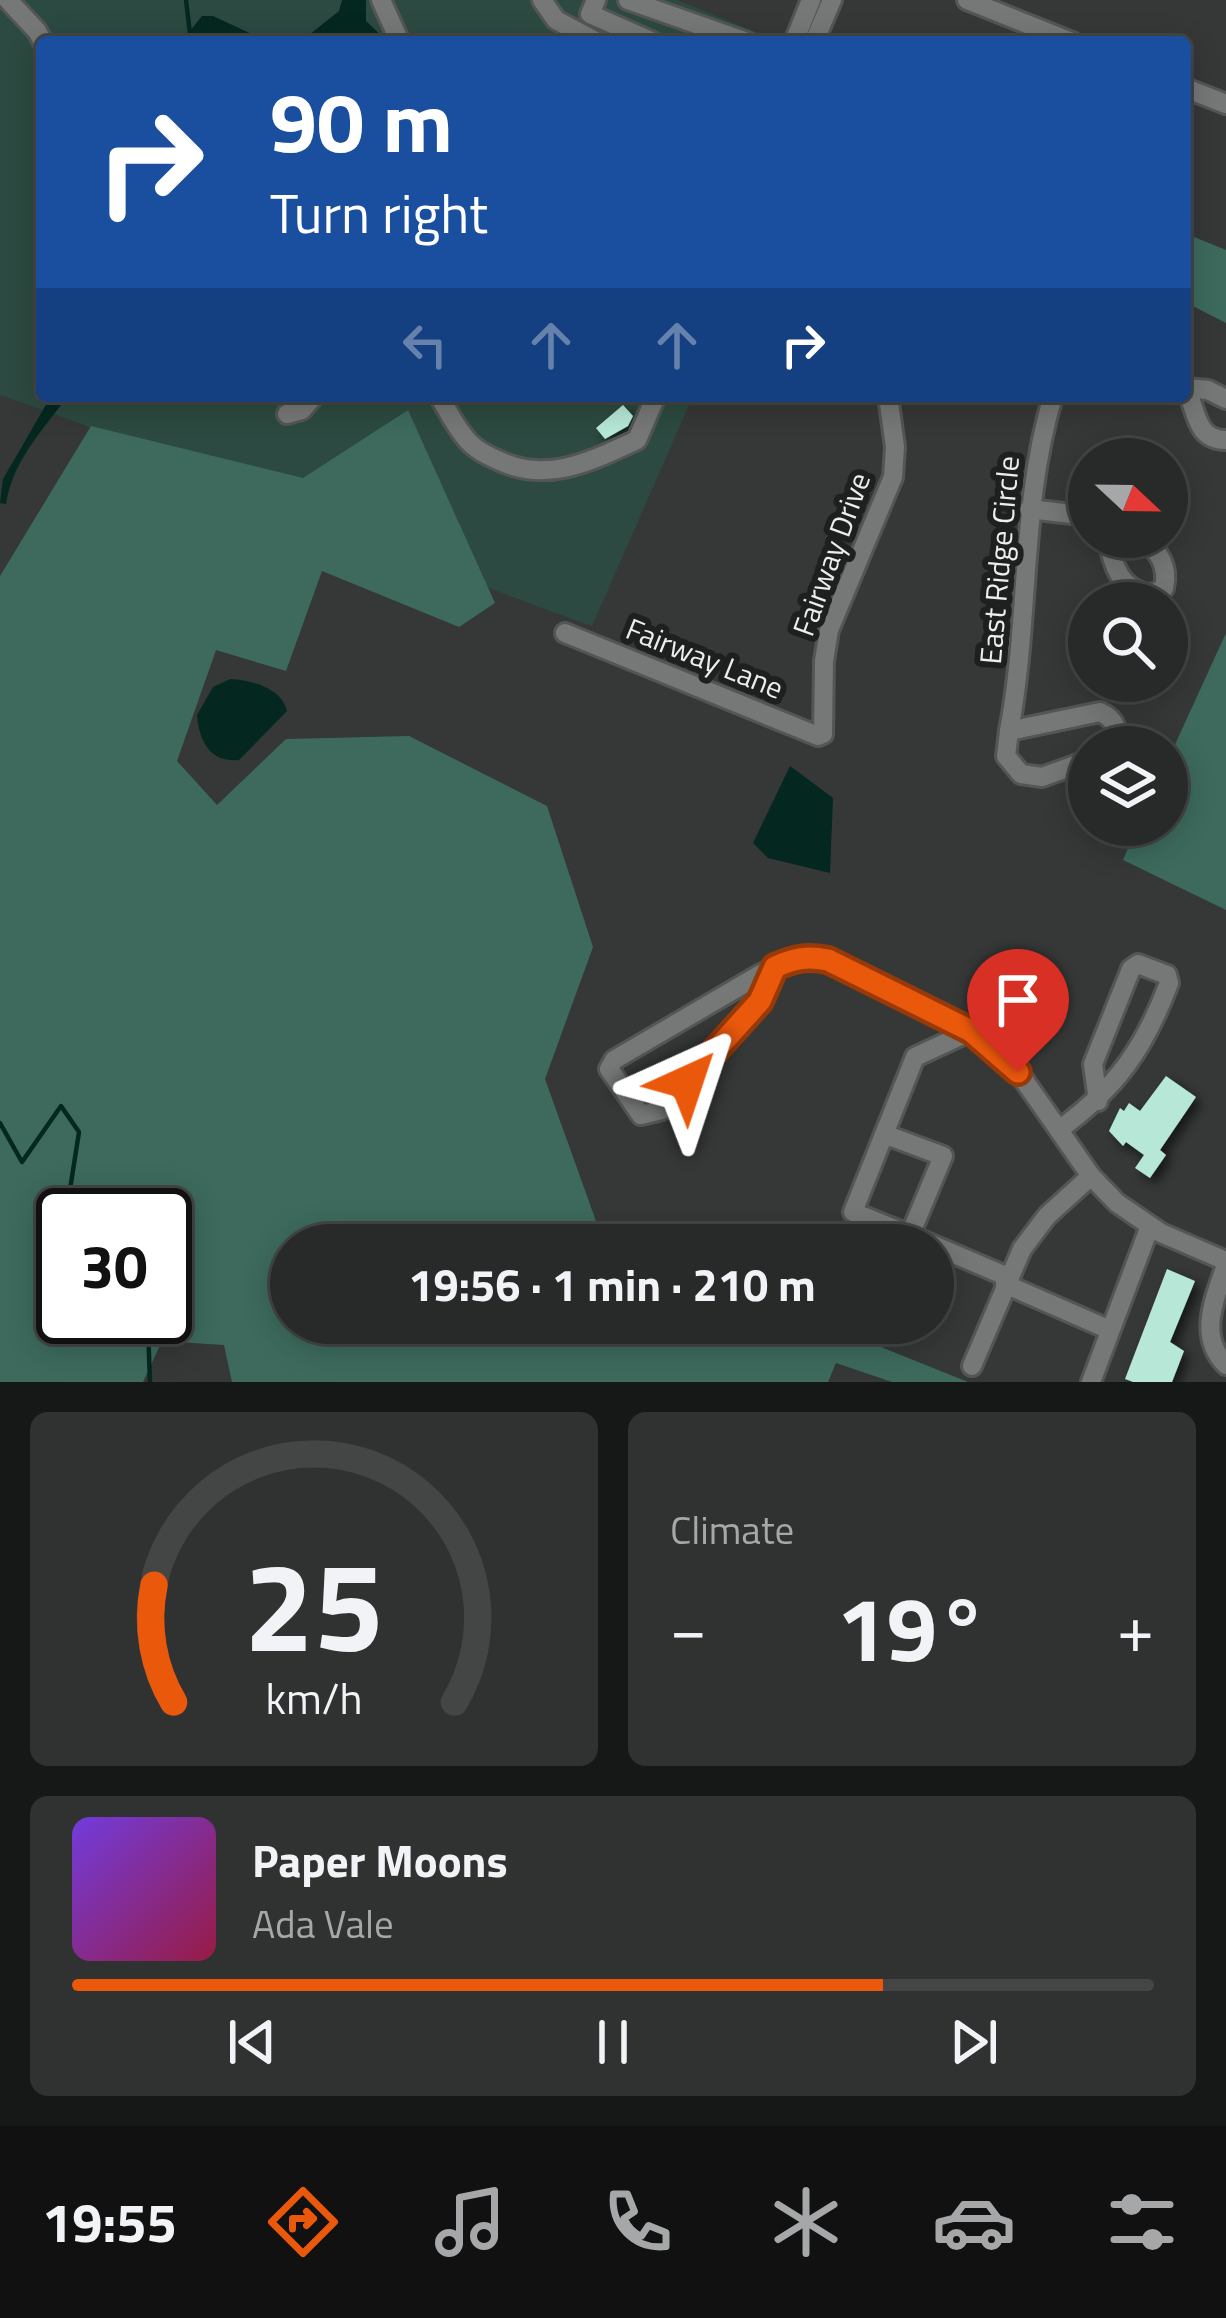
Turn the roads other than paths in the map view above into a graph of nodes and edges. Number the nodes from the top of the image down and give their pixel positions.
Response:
1 (8, 0) edge
2 (381, 0) edge
3 (542, 0) edge
4 (596, 0) edge
5 (628, 0) edge
6 (811, 0) edge
7 (832, 0) edge
8 (979, 2) edge
9 (807, 35) edge
10 (40, 36) edge
11 (397, 36) edge
12 (586, 36) edge
13 (640, 36) edge
14 (730, 36) edge
15 (1058, 36) edge
16 (1191, 90) edge
17 (1226, 104) edge
18 (1191, 388) edge
19 (1226, 399) edge
20 (1191, 400) edge
21 (309, 402) edge
22 (443, 402) edge
23 (653, 402) edge
24 (889, 402) edge
25 (1052, 402) edge
26 (287, 414) dead end
27 (1226, 440) edge
28 (1029, 509) junction
29 (1068, 514) edge
30 (1114, 558) edge
31 (1160, 558) edge
32 (566, 633) dead end
33 (1116, 726) edge
34 (1009, 731) junction
35 (823, 734) joint
36 (1068, 768) edge
37 (775, 967) junction
38 (971, 1031) junction
39 (1098, 1102) junction
40 (1060, 1129) junction
41 (884, 1134) junction
42 (1091, 1175) junction
43 (883, 1224) edge
44 (915, 1224) edge
45 (1150, 1226) junction
46 (954, 1256) edge
47 (1226, 1263) edge
48 (1006, 1280) junction
49 (1110, 1330) junction
50 (1226, 1365) edge
51 (972, 1366) dead end
52 (1090, 1382) edge

1 - 10 street
2 - 11 street
3 - 12 street
4 - 13 street
5 - 14 street
6 - 9 street
7 - 9 street
8 - 15 street
16 - 17 street
18 - 19 street
20 - 27 street
21 - 26 street
22 - 23 street
24 - 35 street, Fairway Drive
25 - 28 street, East Ridge Circle
28 - 29 street
28 - 34 street, East Ridge Circle
30 - 31 street
32 - 35 street, Fairway Lane
33 - 34 street
34 - 36 street
37 - 37 street
37 - 38 street
38 - 40 street
38 - 41 street
39 - 39 street
39 - 40 street
40 - 42 street
41 - 43 street
41 - 44 street
42 - 45 street
42 - 48 street
45 - 47 street
45 - 49 street
46 - 48 street
47 - 50 street
48 - 49 street
48 - 51 street
49 - 52 street

